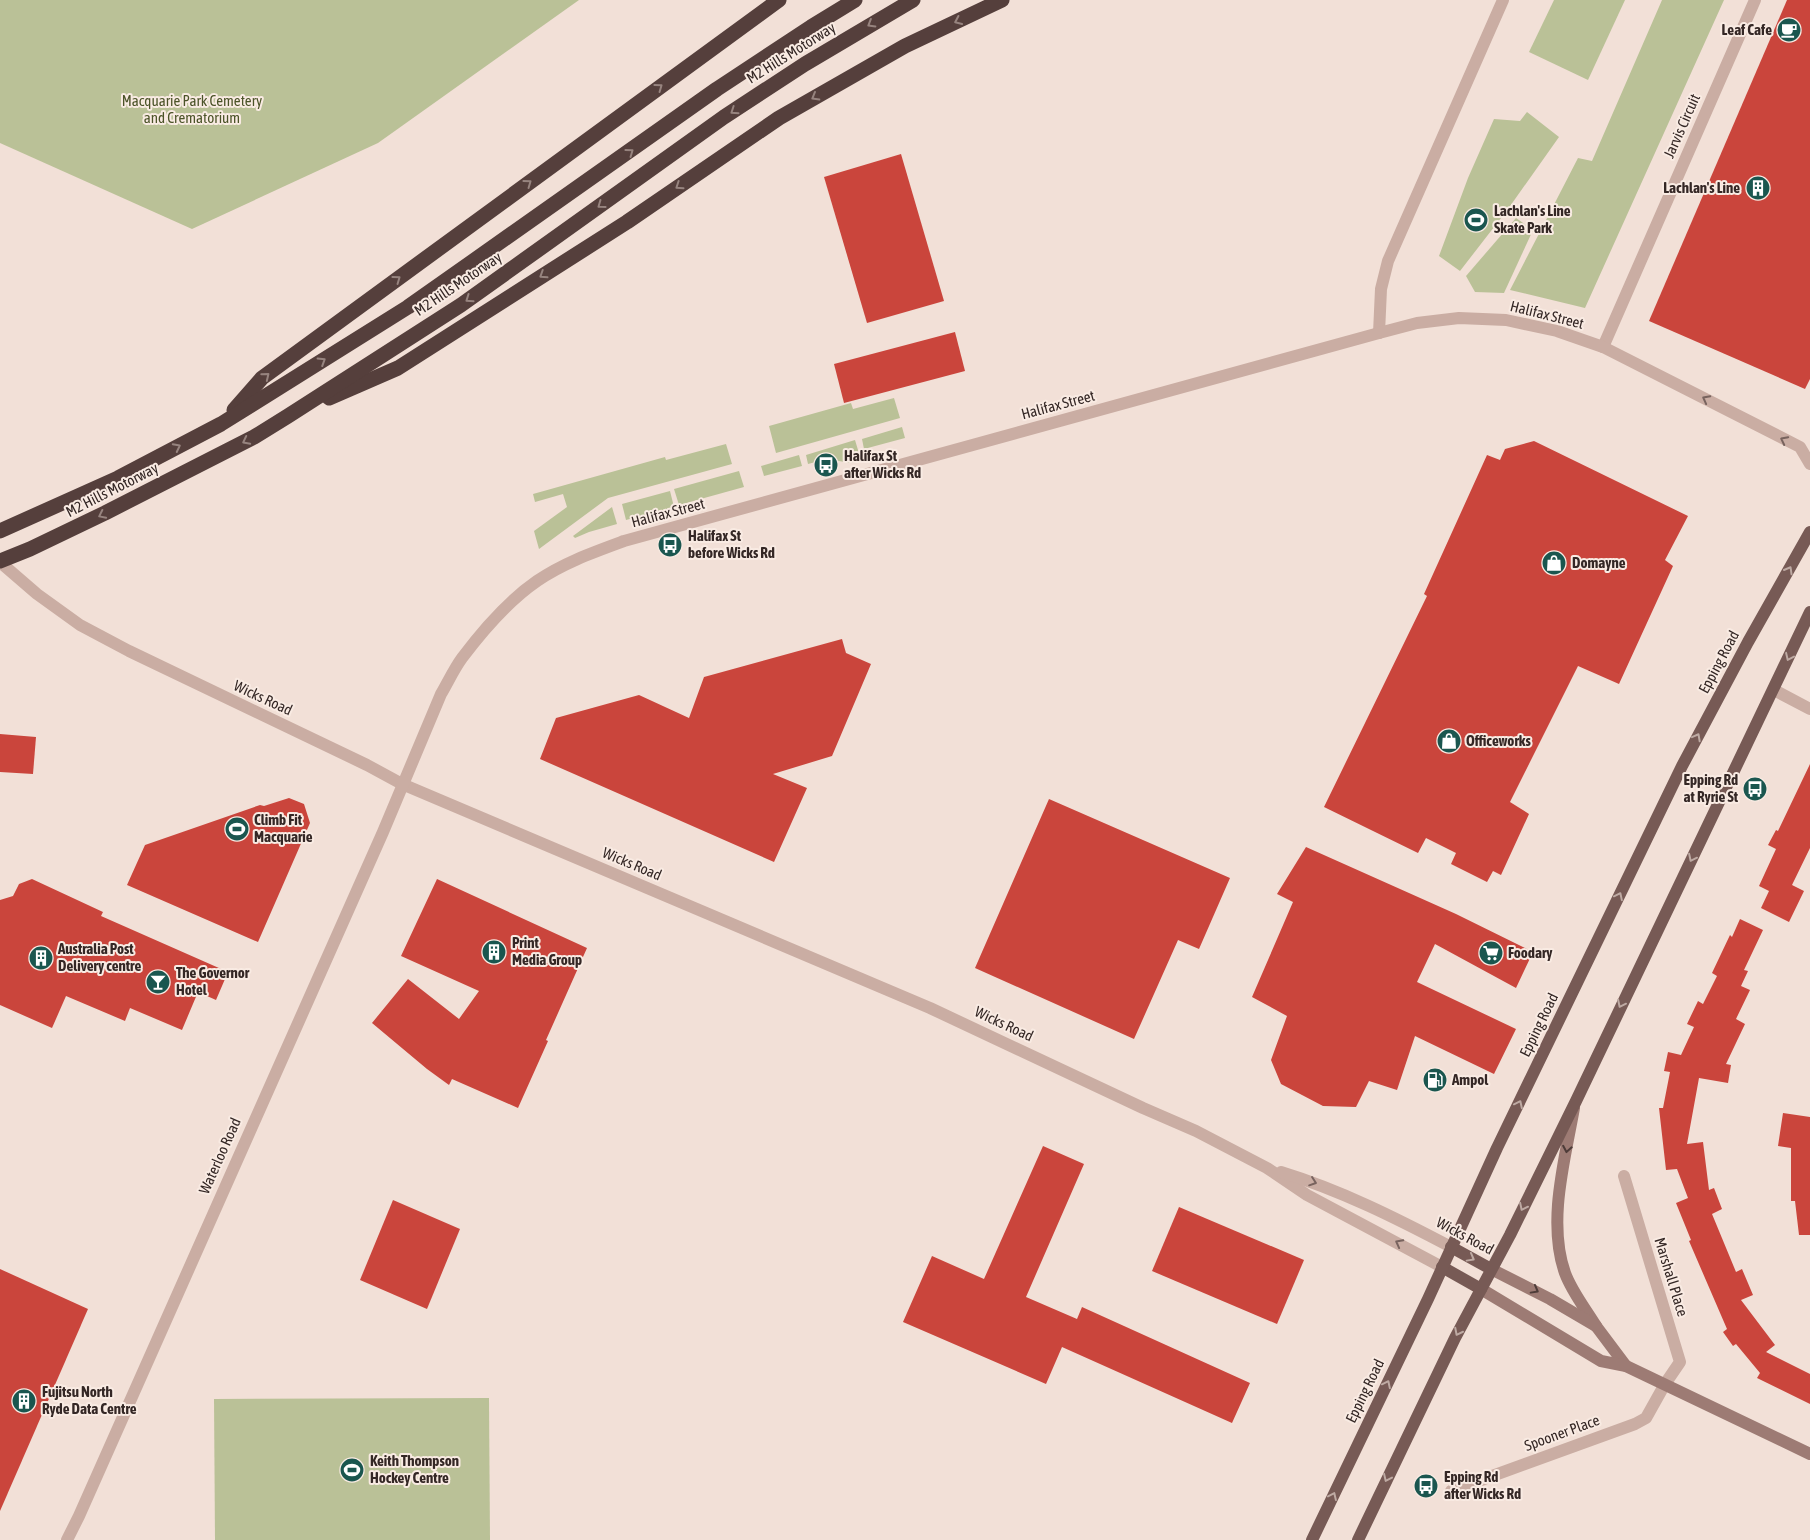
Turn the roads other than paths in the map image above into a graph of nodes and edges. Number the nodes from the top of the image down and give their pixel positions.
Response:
1 (779, 0) edge
2 (855, 0) edge
3 (913, 0) edge
4 (1002, 0) edge
5 (1503, 0) edge
6 (1755, 0) edge
7 (1379, 333) junction
8 (1603, 347) junction
9 (288, 416) junction
10 (221, 424) junction
11 (1810, 464) edge
12 (3, 530) edge
13 (1810, 532) edge
14 (0, 561) edge
15 (1810, 612) edge
16 (1774, 690) junction
17 (1810, 709) edge
18 (402, 784) junction
19 (1576, 1101) junction
20 (1267, 1168) junction
21 (1624, 1176) dead end
22 (1451, 1247) junction
23 (1442, 1267) junction
24 (1492, 1269) junction
25 (1481, 1289) junction
26 (1596, 1326) junction
27 (1626, 1366) junction
28 (1665, 1384) junction
29 (1810, 1454) edge
30 (1451, 1491) dead end
31 (67, 1540) edge
32 (1312, 1540) edge
33 (1358, 1540) edge

10 -> 1 highway
10 -> 2 highway, M2 Hills Motorway
3 -> 9 highway, M2 Hills Motorway
4 -> 9 highway
5 - 7 street
6 - 8 street, Jarvis Circuit
7 - 8 street, Halifax Street
7 - 18 street, Halifax Street
11 -> 8 street, Halifax Street
9 -> 14 highway, M2 Hills Motorway
12 -> 10 highway, M2 Hills Motorway
22 -> 13 main road, Epping Road
14 - 18 street, Wicks Road
15 -> 16 main road
16 - 17 street
16 -> 19 main road
18 - 20 street, Wicks Road
18 - 31 street, Waterloo Road
19 -> 24 main road
19 -> 26 main road
20 -> 22 street, Wicks Road
23 -> 20 street, Wicks Road
21 - 28 street, Marshall Place
22 - 23 main road, Epping Road
22 -> 24 main road, Wicks Road
23 - 25 main road, Wicks Road
32 -> 23 main road, Epping Road
24 - 25 main road
24 -> 26 main road, Wicks Road
25 - 27 main road, Wicks Road
25 -> 33 main road
26 - 27 main road, Wicks Road
27 - 28 main road, Wicks Road
28 - 29 main road, Wicks Road
28 - 30 street, Spooner Place

